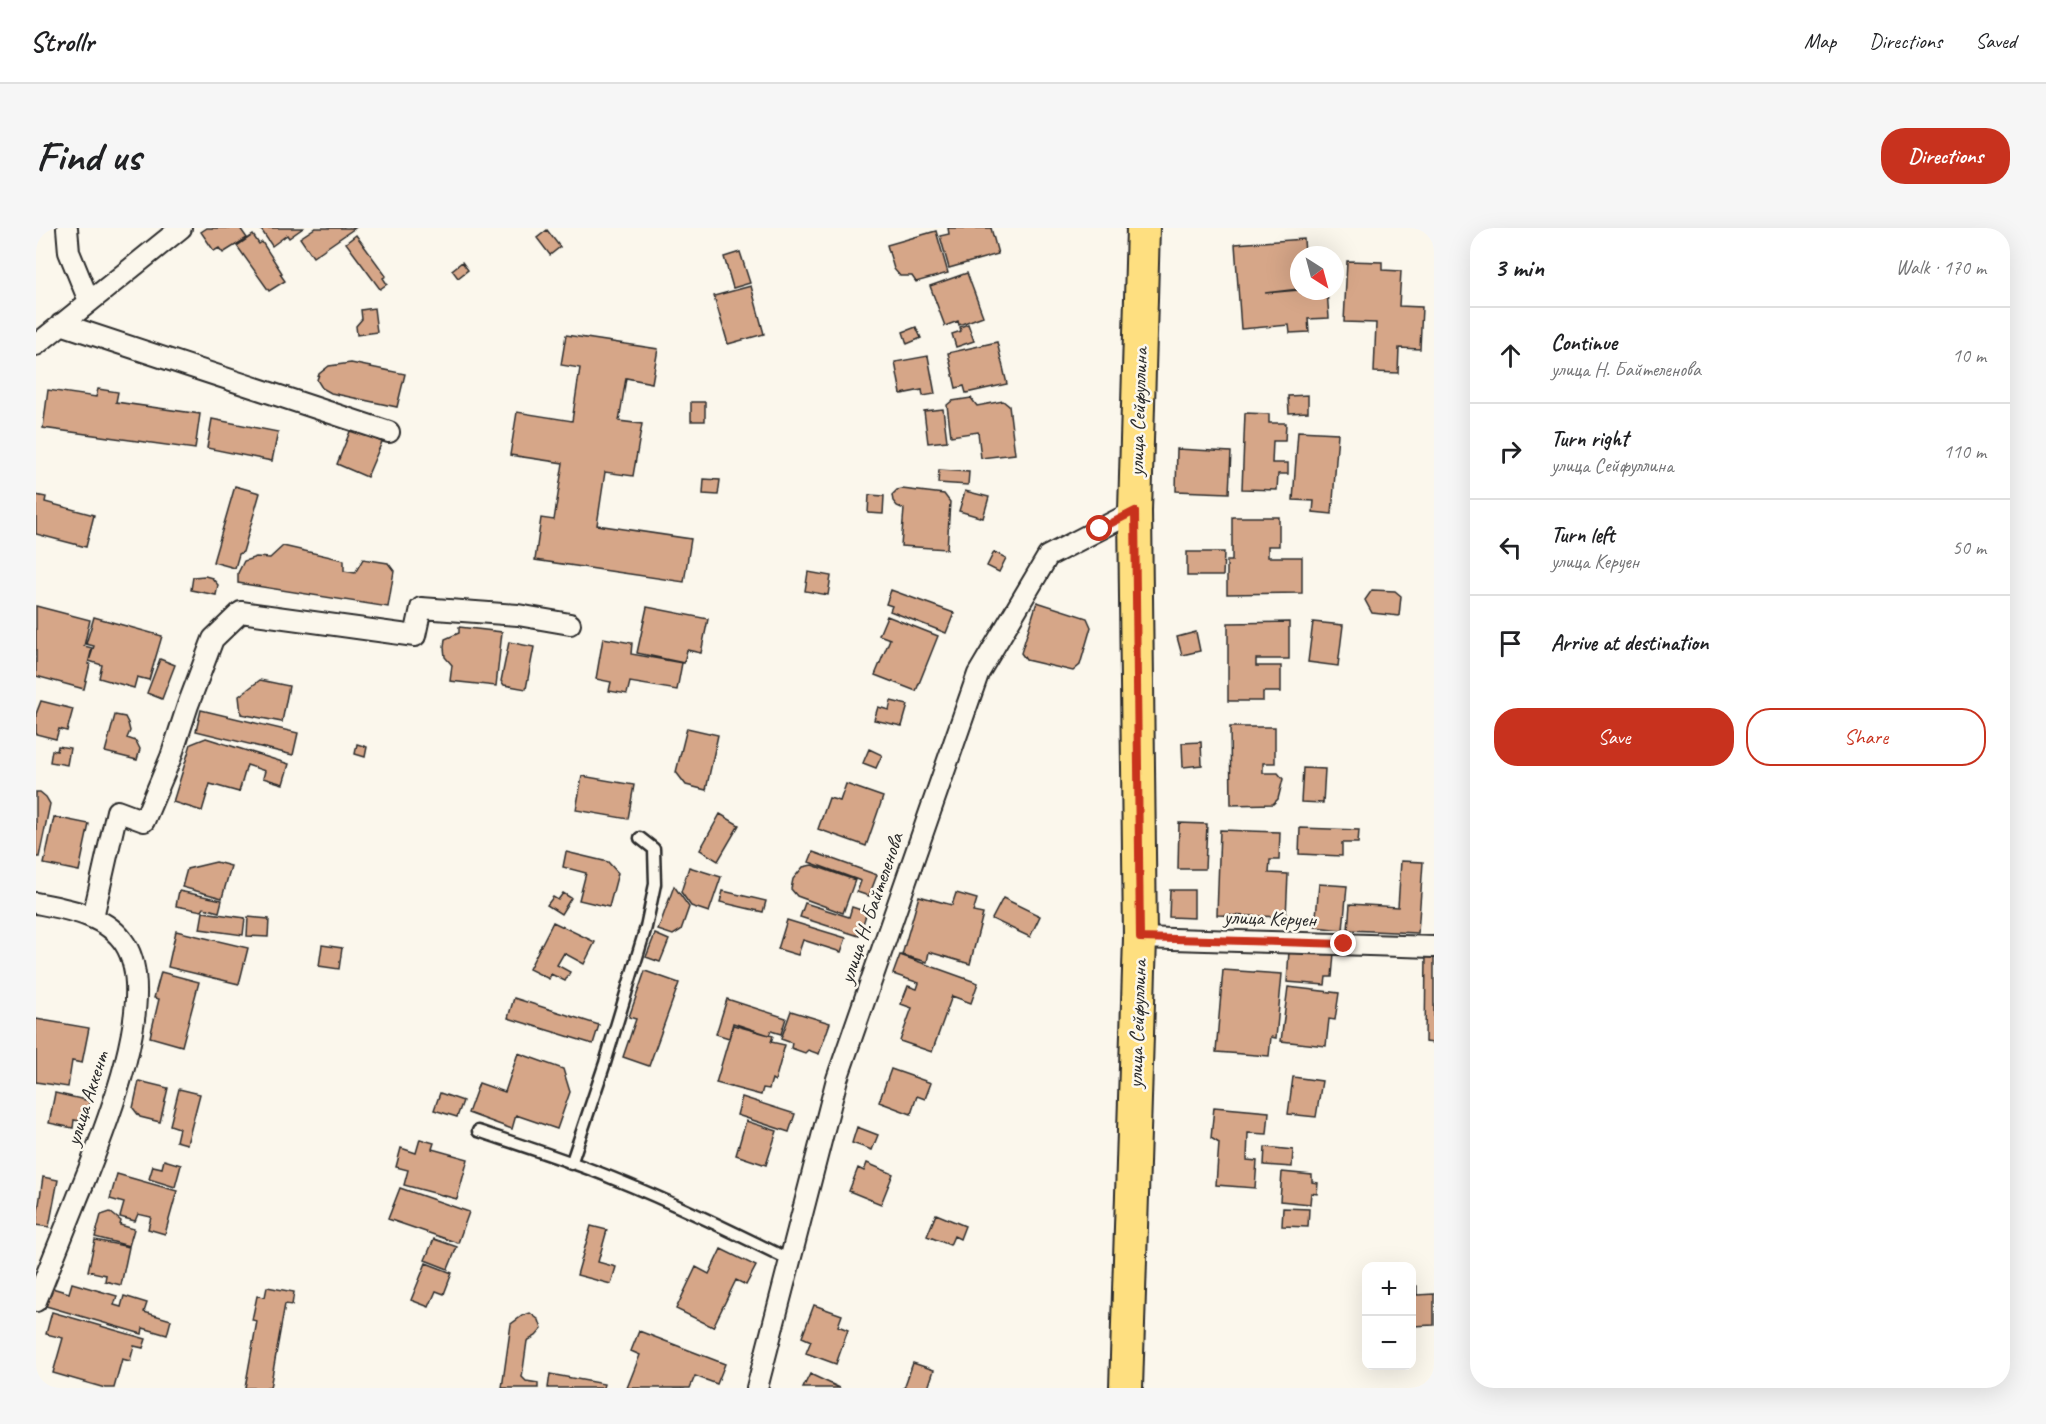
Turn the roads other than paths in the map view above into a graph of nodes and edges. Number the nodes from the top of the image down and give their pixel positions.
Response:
1 (67, 228) edge
2 (181, 228) edge
3 (1143, 228) edge
4 (89, 301) junction
5 (61, 324) junction
6 (36, 345) edge
7 (389, 432) dead end
8 (1135, 511) junction
9 (570, 624) dead end
10 (640, 838) dead end
11 (36, 903) edge
12 (93, 917) junction
13 (1140, 938) junction
14 (1434, 947) edge
15 (478, 1131) dead end
16 (571, 1164) junction
17 (790, 1260) junction
18 (36, 1301) edge
19 (757, 1388) edge
20 (1126, 1388) edge

1 - 4 street
2 - 4 street
3 - 8 main road, улица Сейфуллина
4 - 5 street
5 - 6 street
5 - 7 street
8 - 13 main road, улица Сейфуллина
8 - 17 street, улица Н. Байтеленова
9 - 12 street
10 - 16 lane
11 - 12 street
12 - 18 street, улица Аккент
13 - 14 street, улица Керуен
13 - 20 main road, улица Сейфуллина
15 - 16 lane
16 - 17 lane
17 - 19 street, улица Н. Байтеленова

